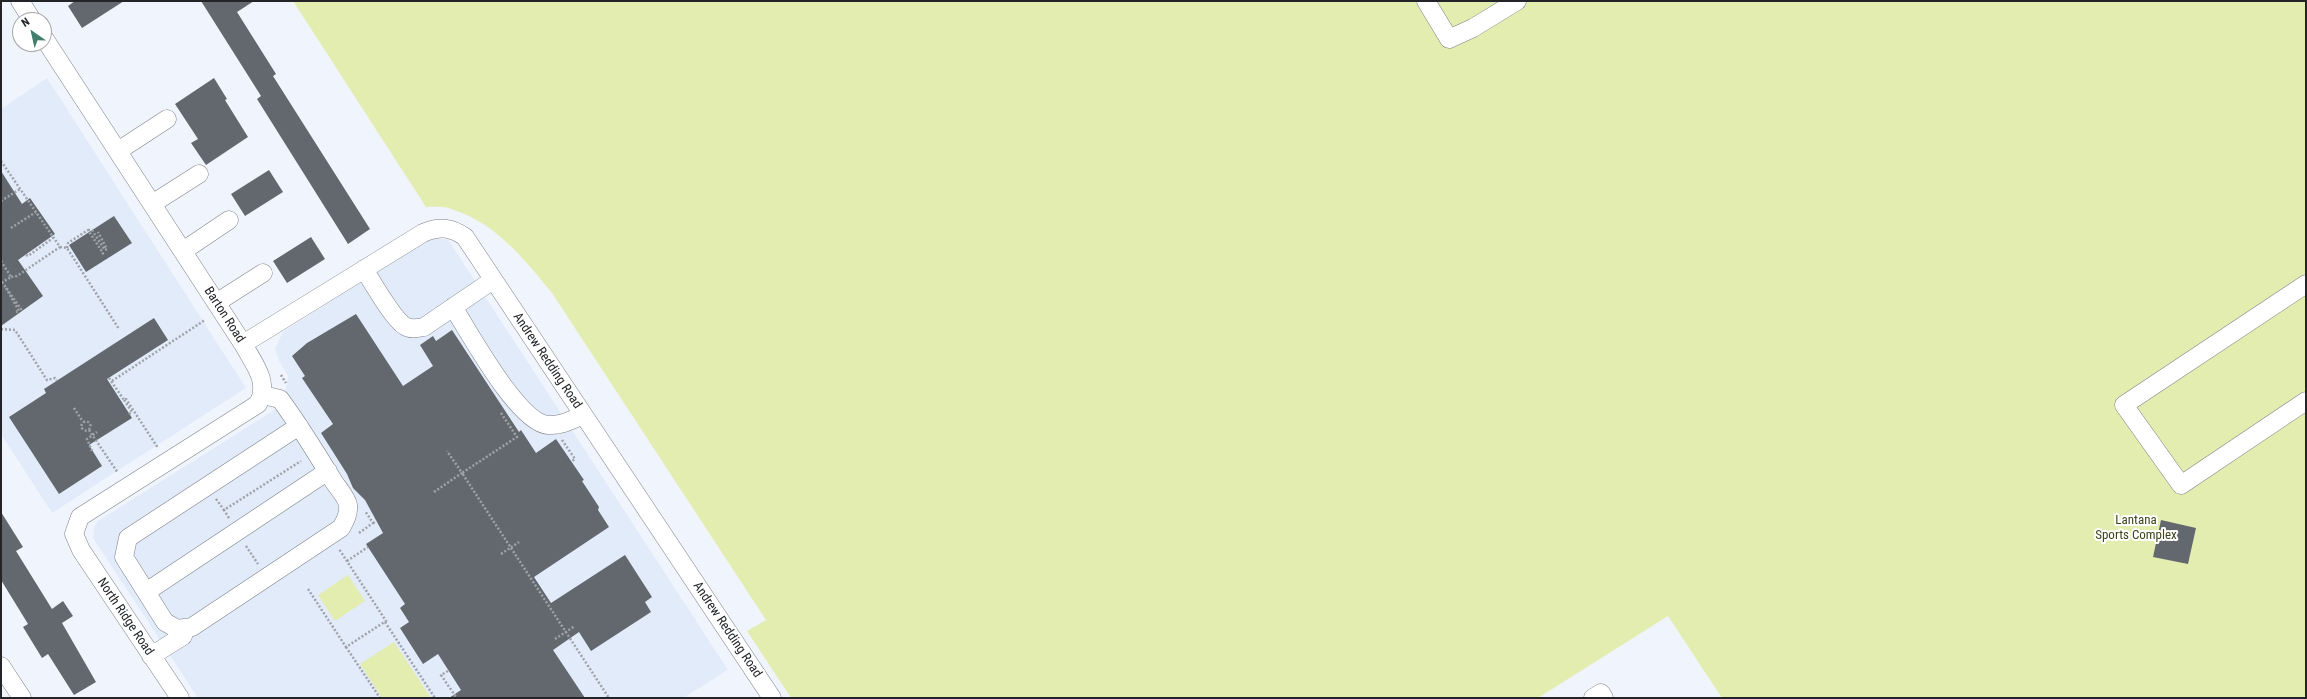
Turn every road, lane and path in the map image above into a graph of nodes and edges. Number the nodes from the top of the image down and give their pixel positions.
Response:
1 (20, 1) edge
2 (1426, 1) edge
3 (1517, 1) edge
4 (27, 12) edge
5 (52, 50) edge
6 (167, 119) dead end
7 (118, 151) junction
8 (1, 161) edge
9 (199, 174) dead end
10 (20, 188) junction
11 (1, 201) edge
12 (152, 204) junction
13 (36, 212) junction
14 (229, 220) dead end
15 (11, 228) dead end
16 (88, 230) junction
17 (98, 232) dead end
18 (53, 238) junction
19 (60, 247) junction
20 (67, 248) junction
21 (183, 251) junction
22 (26, 255) dead end
23 (101, 256) dead end
24 (1, 261) edge
25 (364, 269) junction
26 (263, 273) dead end
27 (11, 277) junction
28 (493, 280) junction
29 (2, 283) edge
30 (2306, 284) edge
31 (6, 288) junction
32 (216, 303) junction
33 (23, 307) dead end
34 (454, 307) junction
35 (16, 312) dead end
36 (205, 320) dead end
37 (1, 329) edge
38 (119, 329) dead end
39 (244, 344) junction
40 (110, 378) dead end
41 (57, 381) dead end
42 (112, 381) junction
43 (263, 395) junction
44 (124, 400) junction
45 (2306, 401) edge
46 (74, 408) dead end
47 (500, 411) dead end
48 (129, 414) dead end
49 (583, 415) junction
50 (83, 422) junction
51 (551, 425) junction
52 (299, 426) junction
53 (89, 430) junction
54 (97, 432) dead end
55 (92, 435) junction
56 (158, 448) dead end
57 (92, 451) dead end
58 (447, 451) dead end
59 (303, 460) dead end
60 (572, 461) dead end
61 (328, 471) junction
62 (462, 473) junction
63 (118, 474) dead end
64 (434, 492) dead end
65 (377, 521) dead end
66 (373, 523) dead end
67 (232, 524) dead end
68 (243, 540) dead end
69 (519, 542) dead end
70 (337, 547) dead end
71 (368, 547) dead end
72 (511, 547) junction
73 (501, 554) dead end
74 (347, 561) junction
75 (261, 568) dead end
76 (308, 589) dead end
77 (146, 592) junction
78 (385, 622) junction
79 (575, 626) dead end
80 (186, 628) junction
81 (566, 631) junction
82 (555, 639) dead end
83 (346, 647) junction
84 (151, 656) junction
85 (1, 666) edge
86 (448, 671) dead end
87 (456, 697) edge
88 (22, 698) edge
89 (180, 698) edge
90 (380, 698) edge
91 (435, 698) edge
92 (609, 698) edge
93 (772, 698) edge
94 (1593, 698) edge
95 (1604, 698) edge

1 - 4 street
2 - 3 street
5 - 7 street, Barton Road
6 - 7 street
7 - 12 street, Barton Road
8 - 10 path
9 - 12 street
10 - 11 path
10 - 13 path
12 - 21 street, Barton Road
13 - 15 path
13 - 18 path
14 - 21 street
16 - 17 path
16 - 20 path
16 - 23 path
18 - 19 path
18 - 22 path
19 - 20 path
19 - 27 path
20 - 38 path
21 - 32 street, Barton Road
24 - 27 path
25 - 28 street, Andrew Redding Road
25 - 34 street
25 - 39 street, Andrew Redding Road
26 - 32 street
27 - 29 path
28 - 34 street
28 - 49 street, Andrew Redding Road
29 - 31 path
30 - 45 street
31 - 33 path
31 - 35 path
32 - 39 street, Barton Road
34 - 51 street
36 - 42 path
37 - 41 path
39 - 43 street, Barton Road
40 - 42 path
42 - 44 path
43 - 52 street
43 - 84 street, North Ridge Road
44 - 48 path
44 - 56 path
46 - 50 path
47 - 62 path
49 - 51 street
49 - 93 street, Andrew Redding Road
50 - 53 path
50 - 53 path
51 - 60 path
52 - 61 street
52 - 77 street
53 - 55 path
54 - 55 path
55 - 57 path
55 - 63 path
58 - 62 path
59 - 67 path
61 - 77 street
61 - 80 street
62 - 64 path
62 - 72 path
65 - 66 path
68 - 75 path
69 - 72 path
70 - 74 path
71 - 74 path
72 - 73 path
72 - 81 path
74 - 78 path
76 - 83 path
77 - 80 street
78 - 83 path
78 - 91 path
79 - 81 path
80 - 84 street
81 - 82 path
81 - 92 path
83 - 90 path
84 - 89 street, North Ridge Road
85 - 88 street
86 - 87 path
94 - 95 street

